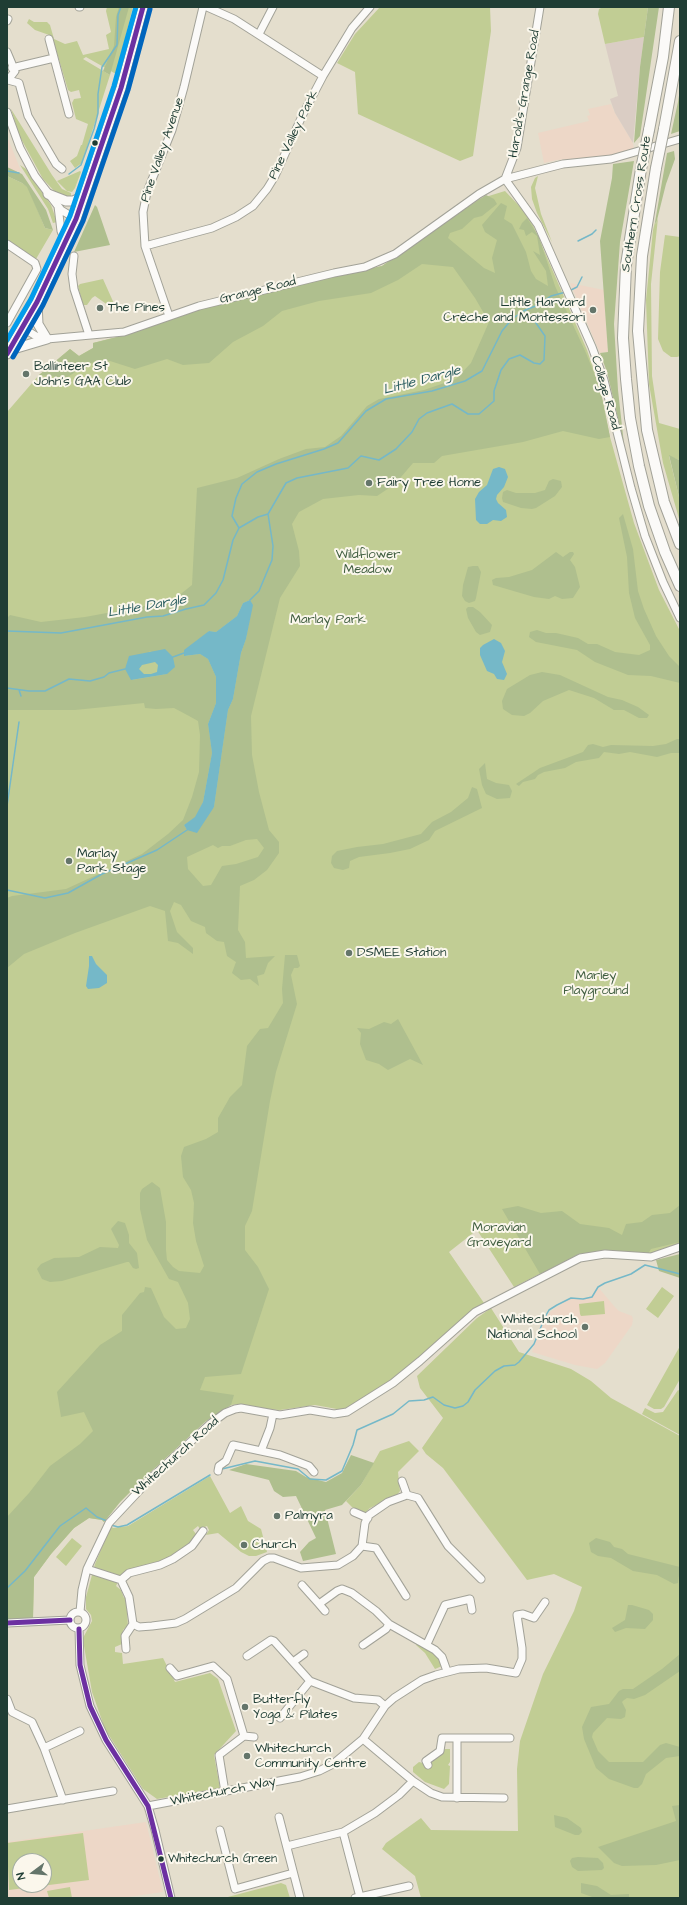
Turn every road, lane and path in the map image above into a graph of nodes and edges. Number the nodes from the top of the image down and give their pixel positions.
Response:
1 (143, 7) edge
2 (203, 7) edge
3 (207, 7) edge
4 (273, 7) edge
5 (370, 7) edge
6 (540, 7) edge
7 (669, 7) edge
8 (260, 34) junction
9 (49, 39) dead end
10 (680, 41) edge
11 (7, 52) edge
12 (54, 58) junction
13 (12, 68) junction
14 (323, 76) junction
15 (7, 80) edge
16 (7, 112) edge
17 (69, 114) dead end
18 (680, 139) edge
19 (62, 169) dead end
20 (505, 179) junction
21 (48, 194) junction
22 (84, 196) junction
23 (58, 206) junction
24 (76, 218) junction
25 (65, 241) junction
26 (7, 244) edge
27 (145, 246) junction
28 (74, 256) dead end
29 (37, 302) junction
30 (9, 315) edge
31 (169, 316) junction
32 (7, 323) edge
33 (23, 328) junction
34 (89, 335) junction
35 (47, 339) junction
36 (8, 352) edge
37 (680, 544) edge
38 (680, 586) edge
39 (680, 618) edge
40 (680, 1247) edge
41 (273, 1414) junction
42 (261, 1451) junction
43 (218, 1471) dead end
44 (314, 1472) dead end
45 (402, 1481) dead end
46 (407, 1494) junction
47 (354, 1512) dead end
48 (368, 1518) junction
49 (203, 1531) dead end
50 (362, 1546) junction
51 (88, 1569) junction
52 (481, 1579) dead end
53 (121, 1580) junction
54 (302, 1585) dead end
55 (406, 1596) dead end
56 (546, 1602) dead end
57 (319, 1604) junction
58 (472, 1610) dead end
59 (325, 1611) dead end
60 (80, 1612) junction
61 (70, 1620) junction
62 (7, 1623) edge
63 (133, 1624) junction
64 (389, 1624) junction
65 (78, 1629) junction
66 (428, 1644) junction
67 (363, 1645) dead end
68 (126, 1648) dead end
69 (304, 1655) dead end
70 (247, 1656) dead end
71 (293, 1662) junction
72 (170, 1668) dead end
73 (447, 1671) junction
74 (310, 1681) junction
75 (7, 1699) edge
76 (386, 1706) junction
77 (280, 1718) dead end
78 (80, 1731) dead end
79 (244, 1736) junction
80 (254, 1737) dead end
81 (457, 1738) junction
82 (510, 1738) dead end
83 (363, 1739) junction
84 (44, 1748) junction
85 (428, 1765) dead end
86 (412, 1781) junction
87 (113, 1791) dead end
88 (225, 1792) junction
89 (457, 1798) junction
90 (504, 1798) dead end
91 (62, 1800) junction
92 (148, 1806) junction
93 (7, 1809) edge
94 (279, 1816) dead end
95 (220, 1830) dead end
96 (343, 1832) junction
97 (287, 1846) junction
98 (293, 1873) junction
99 (409, 1886) dead end
100 (358, 1897) edge
101 (171, 1898) edge
102 (300, 1898) edge

1 - 22 main road
2 - 27 street, Pine Valley Avenue
3 - 8 street
4 - 8 street
5 - 14 street, Pine Valley Park
6 - 20 street, Harold's Grange Road
7 - 38 highway, Southern Cross Route, bridge
8 - 14 street
9 - 12 street
10 - 37 highway, Southern Cross Route, bridge
11 - 13 street
12 - 13 street
12 - 17 street
13 - 15 street
14 - 27 street, Pine Valley Park
15 - 19 street
16 - 21 street
18 - 20 street, Grange Road
20 - 31 street, Grange Road
20 - 39 street, College Road
21 - 22 main road
21 - 23 street
22 - 24 main road
23 - 24 street
23 - 25 street
24 - 25 main road
25 - 29 main road
26 - 30 street
27 - 31 street, Pine Valley Avenue
28 - 34 street
29 - 33 main road
29 - 35 main road
30 - 32 street
31 - 34 street, Grange Road
33 - 35 street, Grange Road
33 - 36 main road
34 - 35 street, Grange Road
35 - 36 main road
40 - 41 street, Whitechurch Road
41 - 42 street
41 - 51 street, Whitechurch Road
42 - 43 street
42 - 44 street
45 - 46 street
46 - 48 street
46 - 52 street
47 - 48 street
48 - 50 street
49 - 53 street
50 - 55 street
50 - 63 street
51 - 53 street
51 - 60 street, Whitechurch Road
53 - 63 street
54 - 57 street
56 - 73 street, Whitechurch Way
57 - 59 street
57 - 64 street
58 - 66 street
60 - 61 street
60 - 65 street, Whitechurch Road
61 - 62 street
61 - 65 street
63 - 68 street
64 - 66 street
64 - 67 street
65 - 92 street
66 - 73 street
69 - 71 street
70 - 71 street
71 - 74 street
72 - 79 street
73 - 76 street, Whitechurch Way
74 - 76 street
74 - 77 street
75 - 84 street
76 - 83 street, Whitechurch Way
78 - 84 street
79 - 80 street
79 - 88 street
81 - 82 street
81 - 85 street
81 - 89 street
83 - 86 street
83 - 88 street, Whitechurch Way
84 - 91 street
86 - 89 street
86 - 96 street
87 - 91 street
88 - 92 street, Whitechurch Way
89 - 90 street
91 - 93 street
92 - 101 street
94 - 97 street
95 - 98 street
96 - 97 street
96 - 100 street
97 - 98 street
98 - 102 street
99 - 100 street

